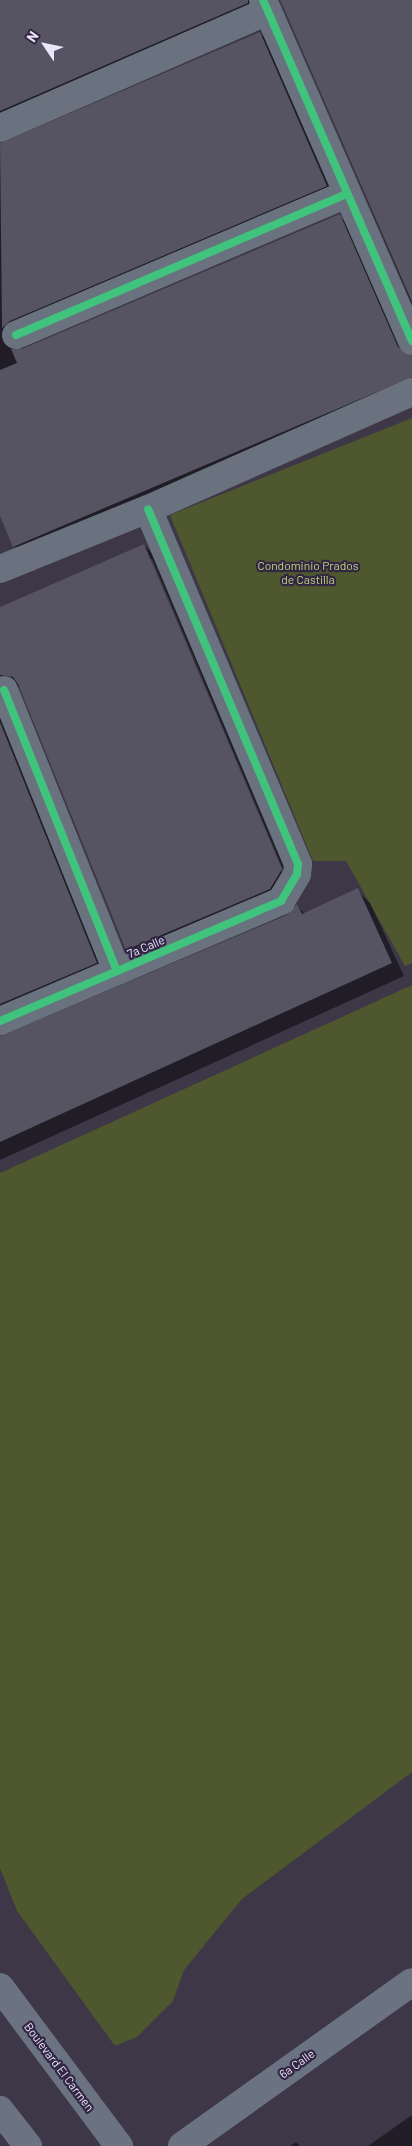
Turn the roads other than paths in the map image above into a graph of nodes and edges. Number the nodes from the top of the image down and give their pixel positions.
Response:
1 (266, 5) edge
2 (0, 128) edge
3 (348, 194) junction
4 (16, 335) dead end
5 (412, 342) edge
6 (412, 392) edge
7 (148, 509) junction
8 (0, 569) edge
9 (4, 690) dead end
10 (118, 971) junction
11 (0, 1021) edge
12 (412, 1982) edge
13 (0, 1987) edge
14 (0, 2110) edge
15 (28, 2146) edge
16 (119, 2146) edge
17 (182, 2146) edge

1 - 2 street
1 - 3 street
3 - 4 street
3 - 5 street
6 - 7 street
7 - 8 street
7 - 10 street, 7a Calle
9 - 10 street
10 - 11 street, 7a Calle
12 - 17 main road, 6a Calle
13 - 16 main road, Boulevard El Carmen
14 - 15 main road

